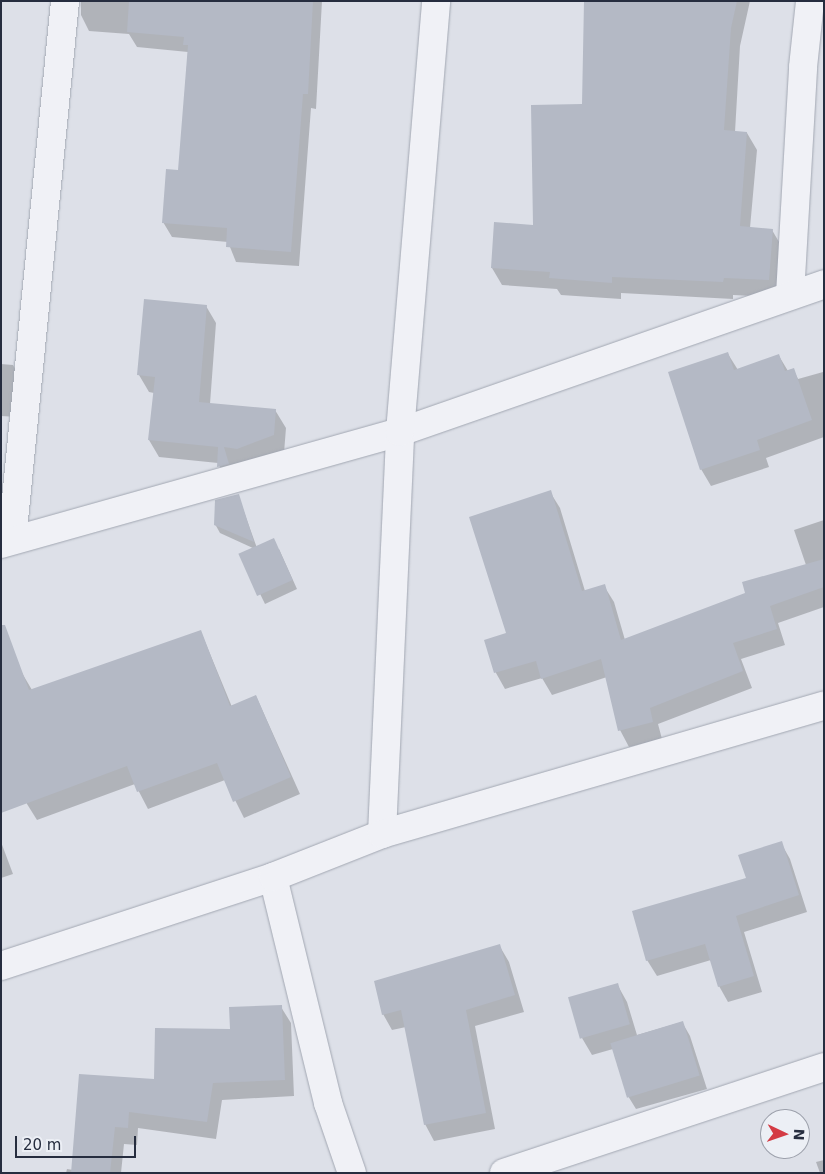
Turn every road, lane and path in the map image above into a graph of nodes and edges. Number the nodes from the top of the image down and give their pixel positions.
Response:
1 (65, 1) edge
2 (436, 1) edge
3 (810, 1) edge
4 (824, 284) edge
5 (790, 295) junction
6 (400, 432) junction
7 (7, 542) edge
8 (824, 706) edge
9 (382, 834) junction
10 (273, 876) junction
11 (1, 966) edge
12 (824, 1067) edge
13 (352, 1173) edge
14 (504, 1173) edge

1 - 7 street
2 - 6 street
3 - 5 street
4 - 5 street
5 - 6 street
6 - 7 street
6 - 9 street
8 - 9 street
9 - 10 street
10 - 11 street
10 - 13 street
12 - 14 street

